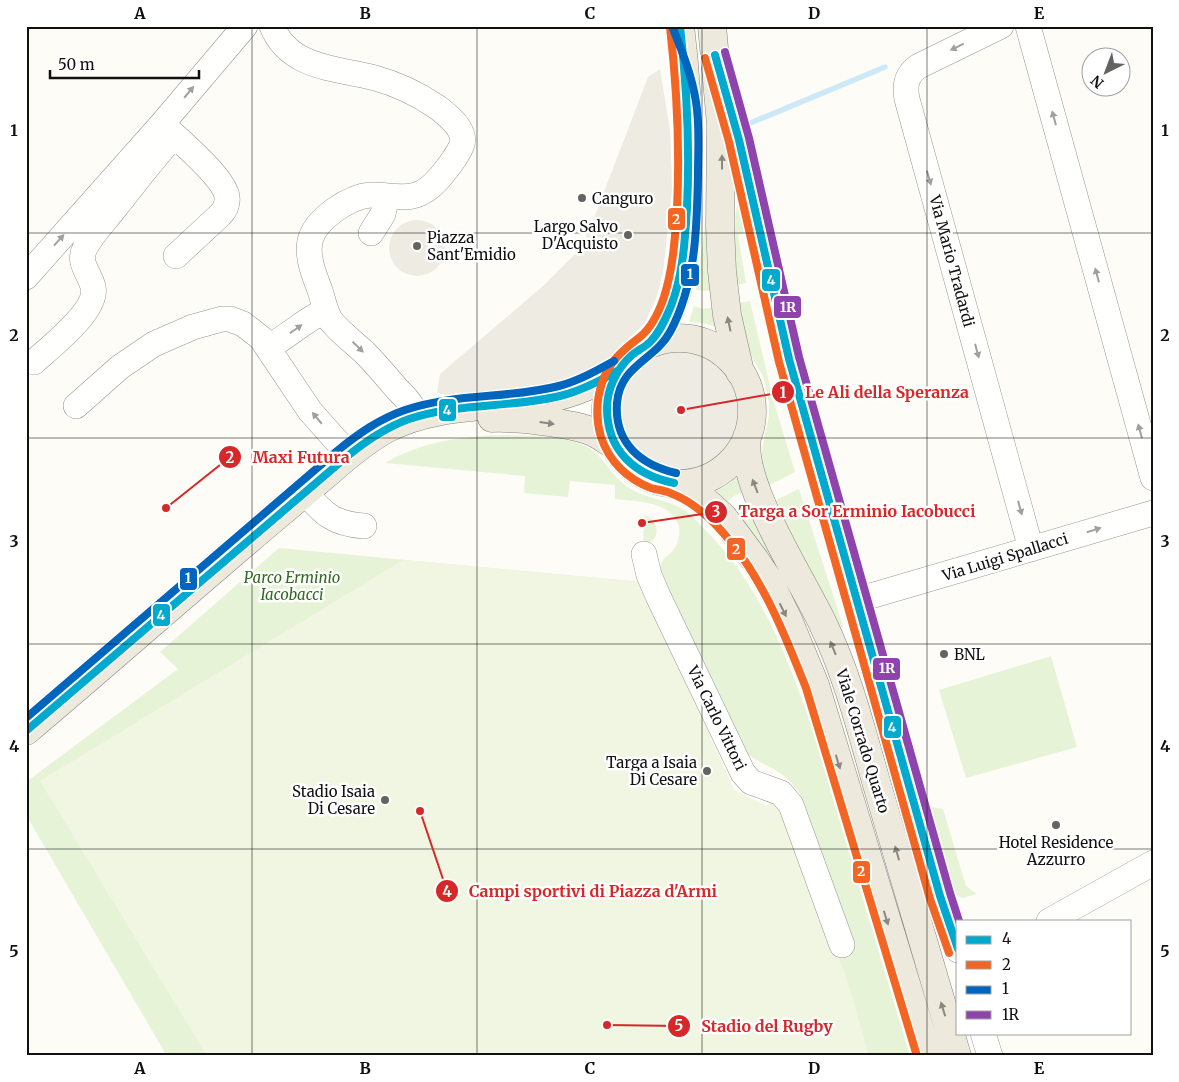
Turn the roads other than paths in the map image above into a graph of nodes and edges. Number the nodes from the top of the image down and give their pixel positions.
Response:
1 (245, 26) edge
2 (272, 26) edge
3 (661, 26) edge
4 (680, 26) edge
5 (712, 26) edge
6 (1001, 26) edge
7 (1028, 26) edge
8 (715, 55) junction
9 (687, 111) junction
10 (168, 130) junction
11 (387, 196) junction
12 (381, 230) dead end
13 (176, 256) dead end
14 (26, 277) edge
15 (325, 311) junction
16 (646, 346) junction
17 (268, 347) junction
18 (34, 362) dead end
19 (619, 370) junction
20 (740, 372) junction
21 (76, 406) dead end
22 (417, 416) junction
23 (747, 437) junction
24 (616, 447) junction
25 (349, 455) junction
26 (1153, 478) edge
27 (674, 483) junction
28 (305, 492) junction
29 (1153, 513) edge
30 (364, 526) dead end
31 (1031, 549) junction
32 (644, 554) dead end
33 (857, 600) junction
34 (26, 731) edge
35 (1153, 863) edge
36 (1153, 873) edge
37 (1051, 920) edge
38 (1068, 920) edge
39 (956, 940) edge
40 (842, 945) dead end
41 (983, 1034) edge
42 (928, 1056) edge
43 (957, 1056) edge
44 (990, 1056) edge

10 -> 1 street
2 - 11 street
3 - 9 main road
4 - 9 main road
5 - 8 main road, Viale Corrado Quarto
6 -> 31 street, Via Mario Tradardi
26 -> 7 street
20 -> 8 main road, Viale Corrado Quarto
8 - 33 street, Viale Corrado Quarto
9 - 16 main road
10 - 13 street
14 -> 10 street
10 - 18 street
11 - 12 street
11 - 15 street
17 -> 15 street
15 -> 22 street
16 - 19 main road
16 - 20 main road
17 - 21 street
25 -> 17 street
19 - 22 main road
19 - 24 main road
20 - 23 main road
22 - 25 main road
23 - 27 main road
43 -> 23 main road, Viale Corrado Quarto
24 - 27 main road
28 -> 24 main road
25 - 28 main road
27 -> 42 main road, Viale Corrado Quarto
28 - 30 street
28 - 34 main road
31 -> 29 street, Via Luigi Spallacci
31 - 33 street, Via Luigi Spallacci
32 - 40 street, Via Carlo Vittori
33 - 39 street, Viale Corrado Quarto
35 - 37 street
36 - 38 street
41 - 44 street

